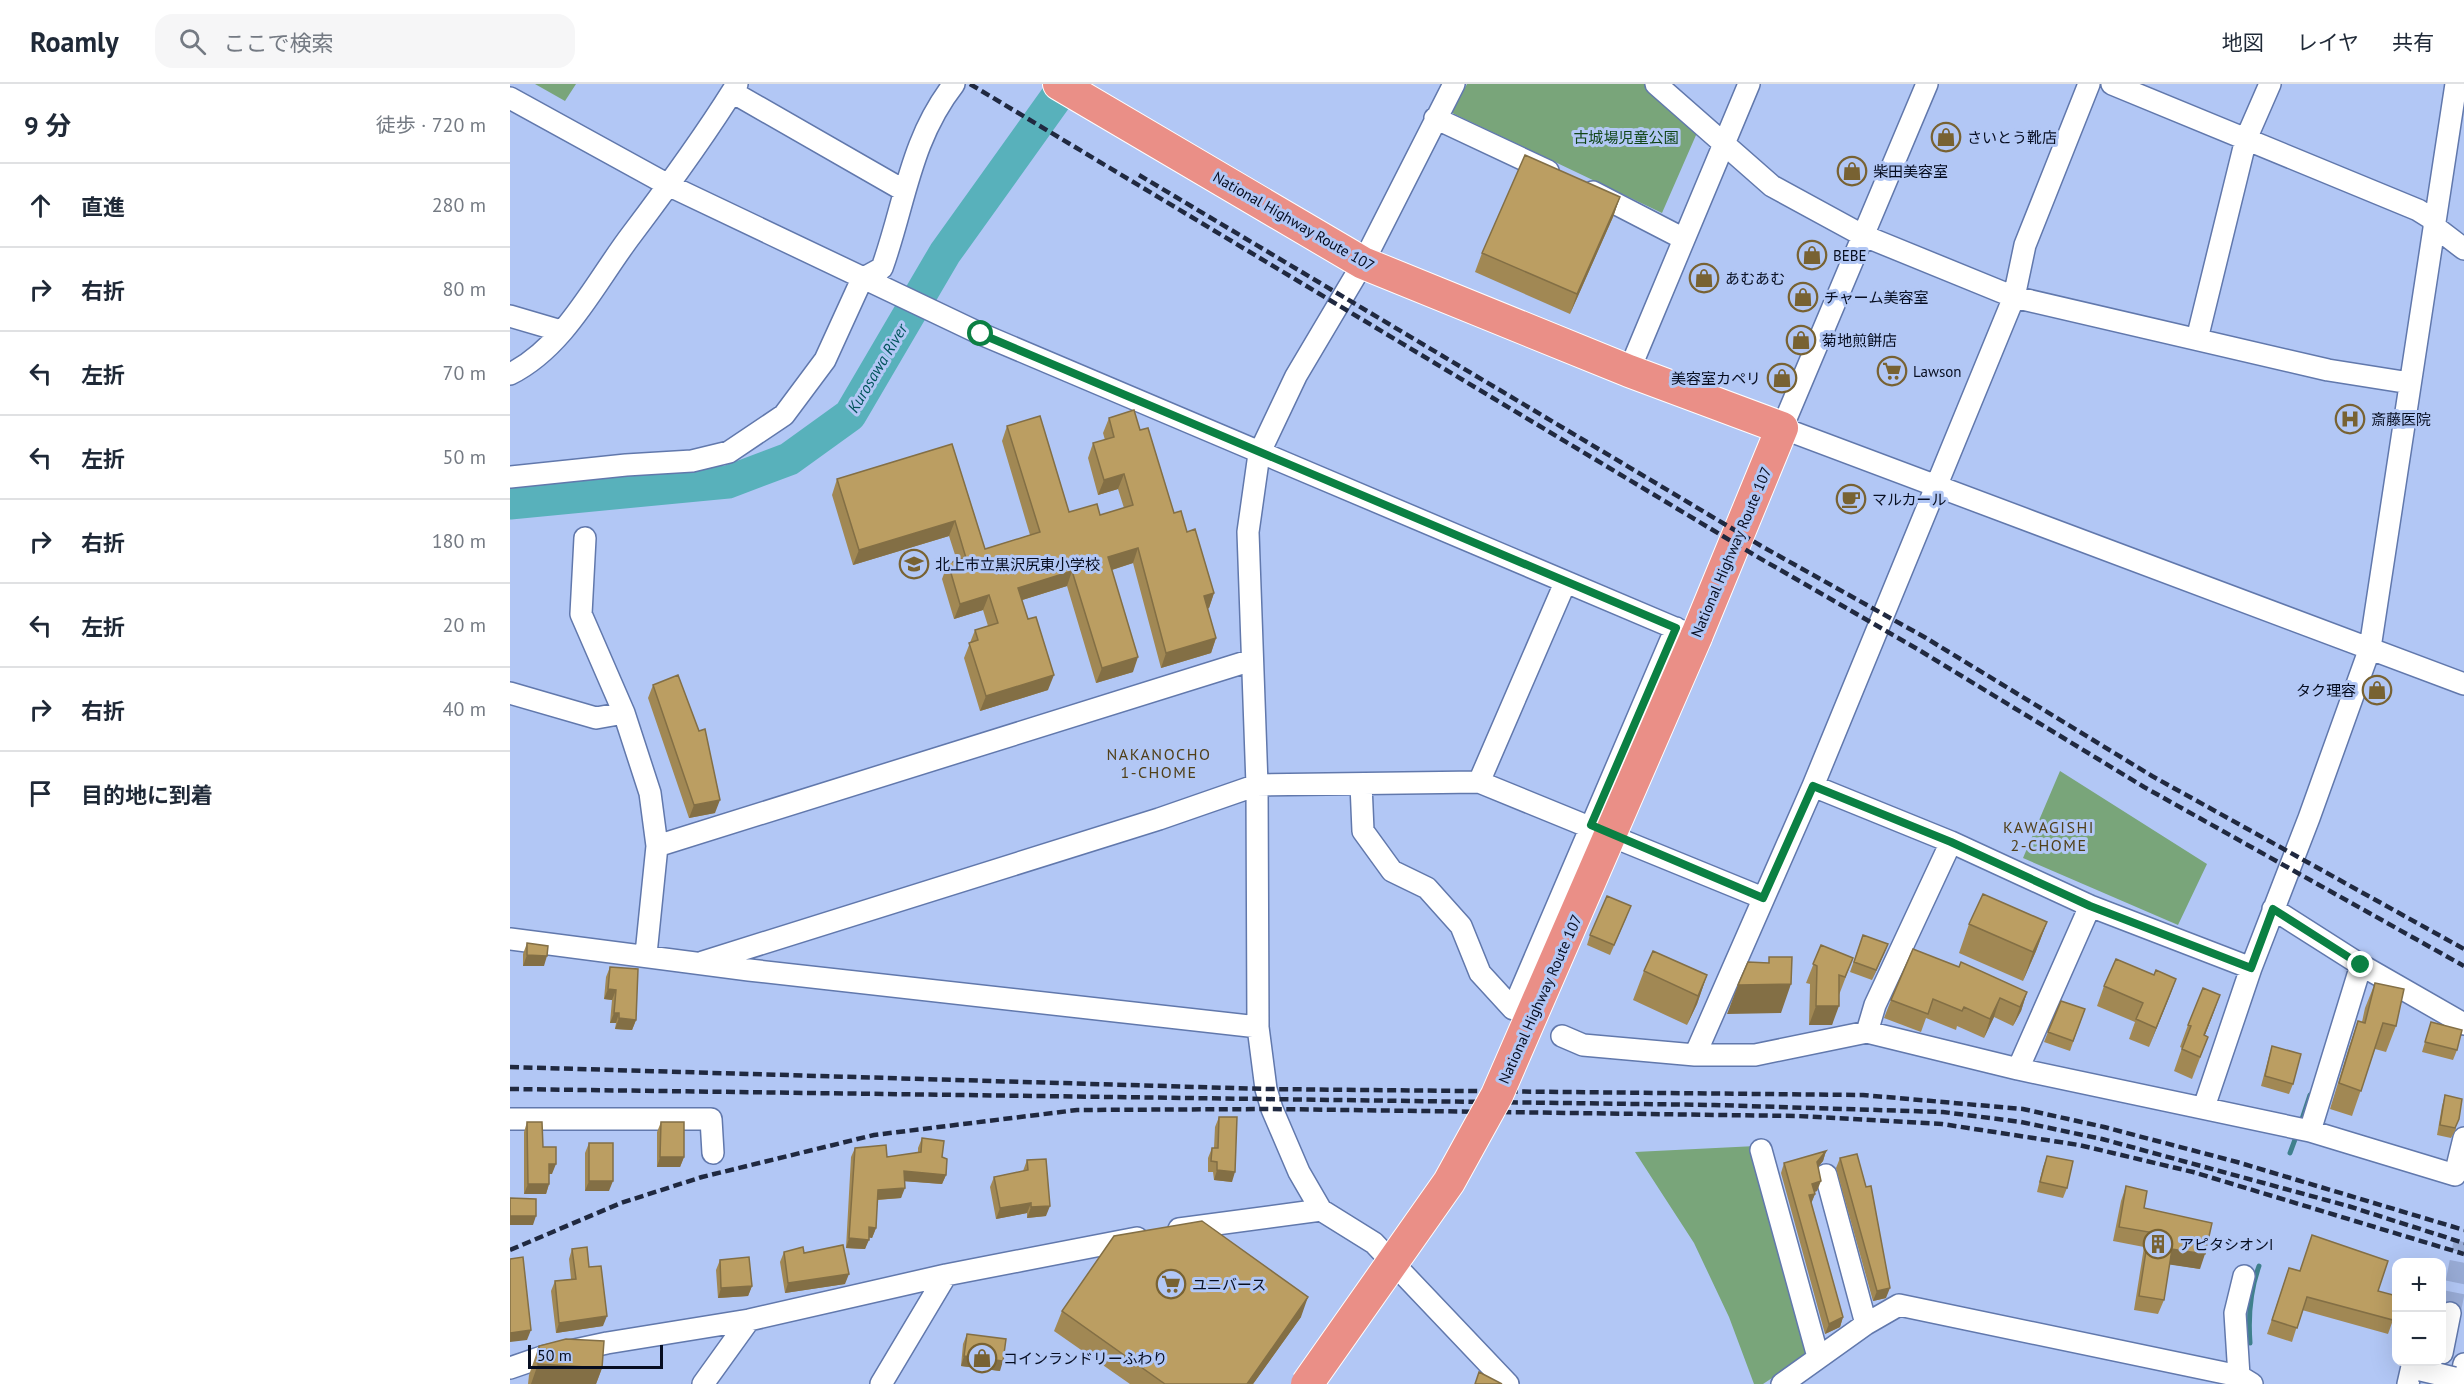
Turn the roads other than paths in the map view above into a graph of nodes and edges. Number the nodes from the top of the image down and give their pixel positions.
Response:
1 (1059, 84) edge
2 (1454, 84) edge
3 (1656, 84) edge
4 (1749, 84) edge
5 (1927, 84) edge
6 (2089, 84) edge
7 (2112, 84) edge
8 (2270, 84) edge
9 (2456, 84) edge
10 (734, 88) edge
11 (942, 88) edge
12 (510, 98) edge
13 (1435, 118) junction
14 (2246, 139) junction
15 (1724, 143) junction
16 (670, 186) junction
17 (903, 190) junction
18 (2434, 223) junction
19 (1862, 235) junction
20 (1684, 239) junction
21 (2464, 249) edge
22 (1363, 263) junction
23 (869, 283) junction
24 (2014, 297) junction
25 (510, 316) edge
26 (561, 332) junction
27 (2197, 339) junction
28 (1629, 370) junction
29 (510, 374) edge
30 (2410, 383) junction
31 (1782, 429) junction
32 (1259, 454) junction
33 (510, 477) edge
34 (1937, 486) junction
35 (585, 538) dead end
36 (1564, 582) junction
37 (1686, 633) junction
38 (2370, 648) junction
39 (1251, 660) junction
40 (2464, 684) edge
41 (510, 693) edge
42 (624, 713) junction
43 (1479, 782) junction
44 (1361, 784) junction
45 (1257, 785) junction
46 (1813, 786) junction
47 (1591, 825) junction
48 (1951, 842) junction
49 (657, 846) junction
50 (1763, 898) junction
51 (2090, 906) junction
52 (2273, 909) junction
53 (510, 939) edge
54 (646, 954) junction
55 (703, 962) junction
56 (2361, 965) junction
57 (2251, 968) junction
58 (2464, 1024) edge
59 (1258, 1027) junction
60 (1867, 1032) junction
61 (1562, 1036) dead end
62 (1695, 1055) junction
63 (2018, 1069) junction
64 (2204, 1107) junction
65 (510, 1119) edge
66 (2310, 1131) junction
67 (2464, 1138) edge
68 (1761, 1150) dead end
69 (713, 1153) dead end
70 (1826, 1175) dead end
71 (1321, 1209) junction
72 (946, 1275) junction
73 (2244, 1276) dead end
74 (2450, 1313) tunnel mouth
75 (749, 1320) junction
76 (1866, 1324) junction
77 (2446, 1333) edge
78 (1818, 1357) junction
79 (510, 1368) edge
80 (2246, 1380) edge
81 (703, 1384) edge
82 (881, 1384) edge
83 (1307, 1384) edge
84 (1508, 1384) edge
85 (1782, 1384) edge

1 - 22 highway, National Highway Route 107
2 - 13 street
3 - 15 street
4 - 15 street
5 - 19 street
6 - 24 street
7 - 14 street
8 - 14 street
9 - 18 street
10 - 16 street
10 - 17 street
11 - 17 street
12 - 16 street
13 - 20 street
13 - 22 street
14 - 18 street
14 - 27 street
15 - 19 street
15 - 20 street
16 - 23 street
16 - 26 street
17 - 23 street
18 - 21 street
18 - 30 street
19 - 24 street
19 - 31 street
20 - 28 street
22 - 28 highway, National Highway Route 107
22 - 32 street
23 - 32 street
23 - 33 street
24 - 27 street
24 - 34 street
25 - 26 street
26 - 29 street
27 - 30 street
28 - 31 highway, National Highway Route 107
30 - 38 street
31 - 34 street
31 - 37 highway, National Highway Route 107
32 - 36 street
32 - 39 street
34 - 38 street
34 - 46 street
35 - 42 street
36 - 37 street
36 - 43 street
37 - 47 street
37 - 83 highway, National Highway Route 107, bridge
38 - 40 street
38 - 52 street
39 - 45 street
39 - 49 street
41 - 42 street
42 - 49 street
43 - 44 street
43 - 47 street
44 - 45 street
44 - 47 street
45 - 55 street
45 - 59 street
46 - 48 street
46 - 50 street
47 - 50 street
48 - 51 street
48 - 60 street
49 - 54 street
50 - 62 street
51 - 57 street
51 - 63 street
52 - 56 street
52 - 57 street
53 - 54 street
54 - 55 street
55 - 59 street
56 - 58 street
56 - 66 street
57 - 64 street
59 - 71 street
60 - 62 street
60 - 63 street
61 - 62 street
63 - 64 street
64 - 66 street
65 - 69 street
66 - 67 street
68 - 78 street
70 - 76 street
71 - 72 street
71 - 84 street
72 - 75 street
72 - 82 street
73 - 80 street
74 - 77 street
75 - 79 street
75 - 81 street
76 - 78 street
76 - 80 street
78 - 85 street

